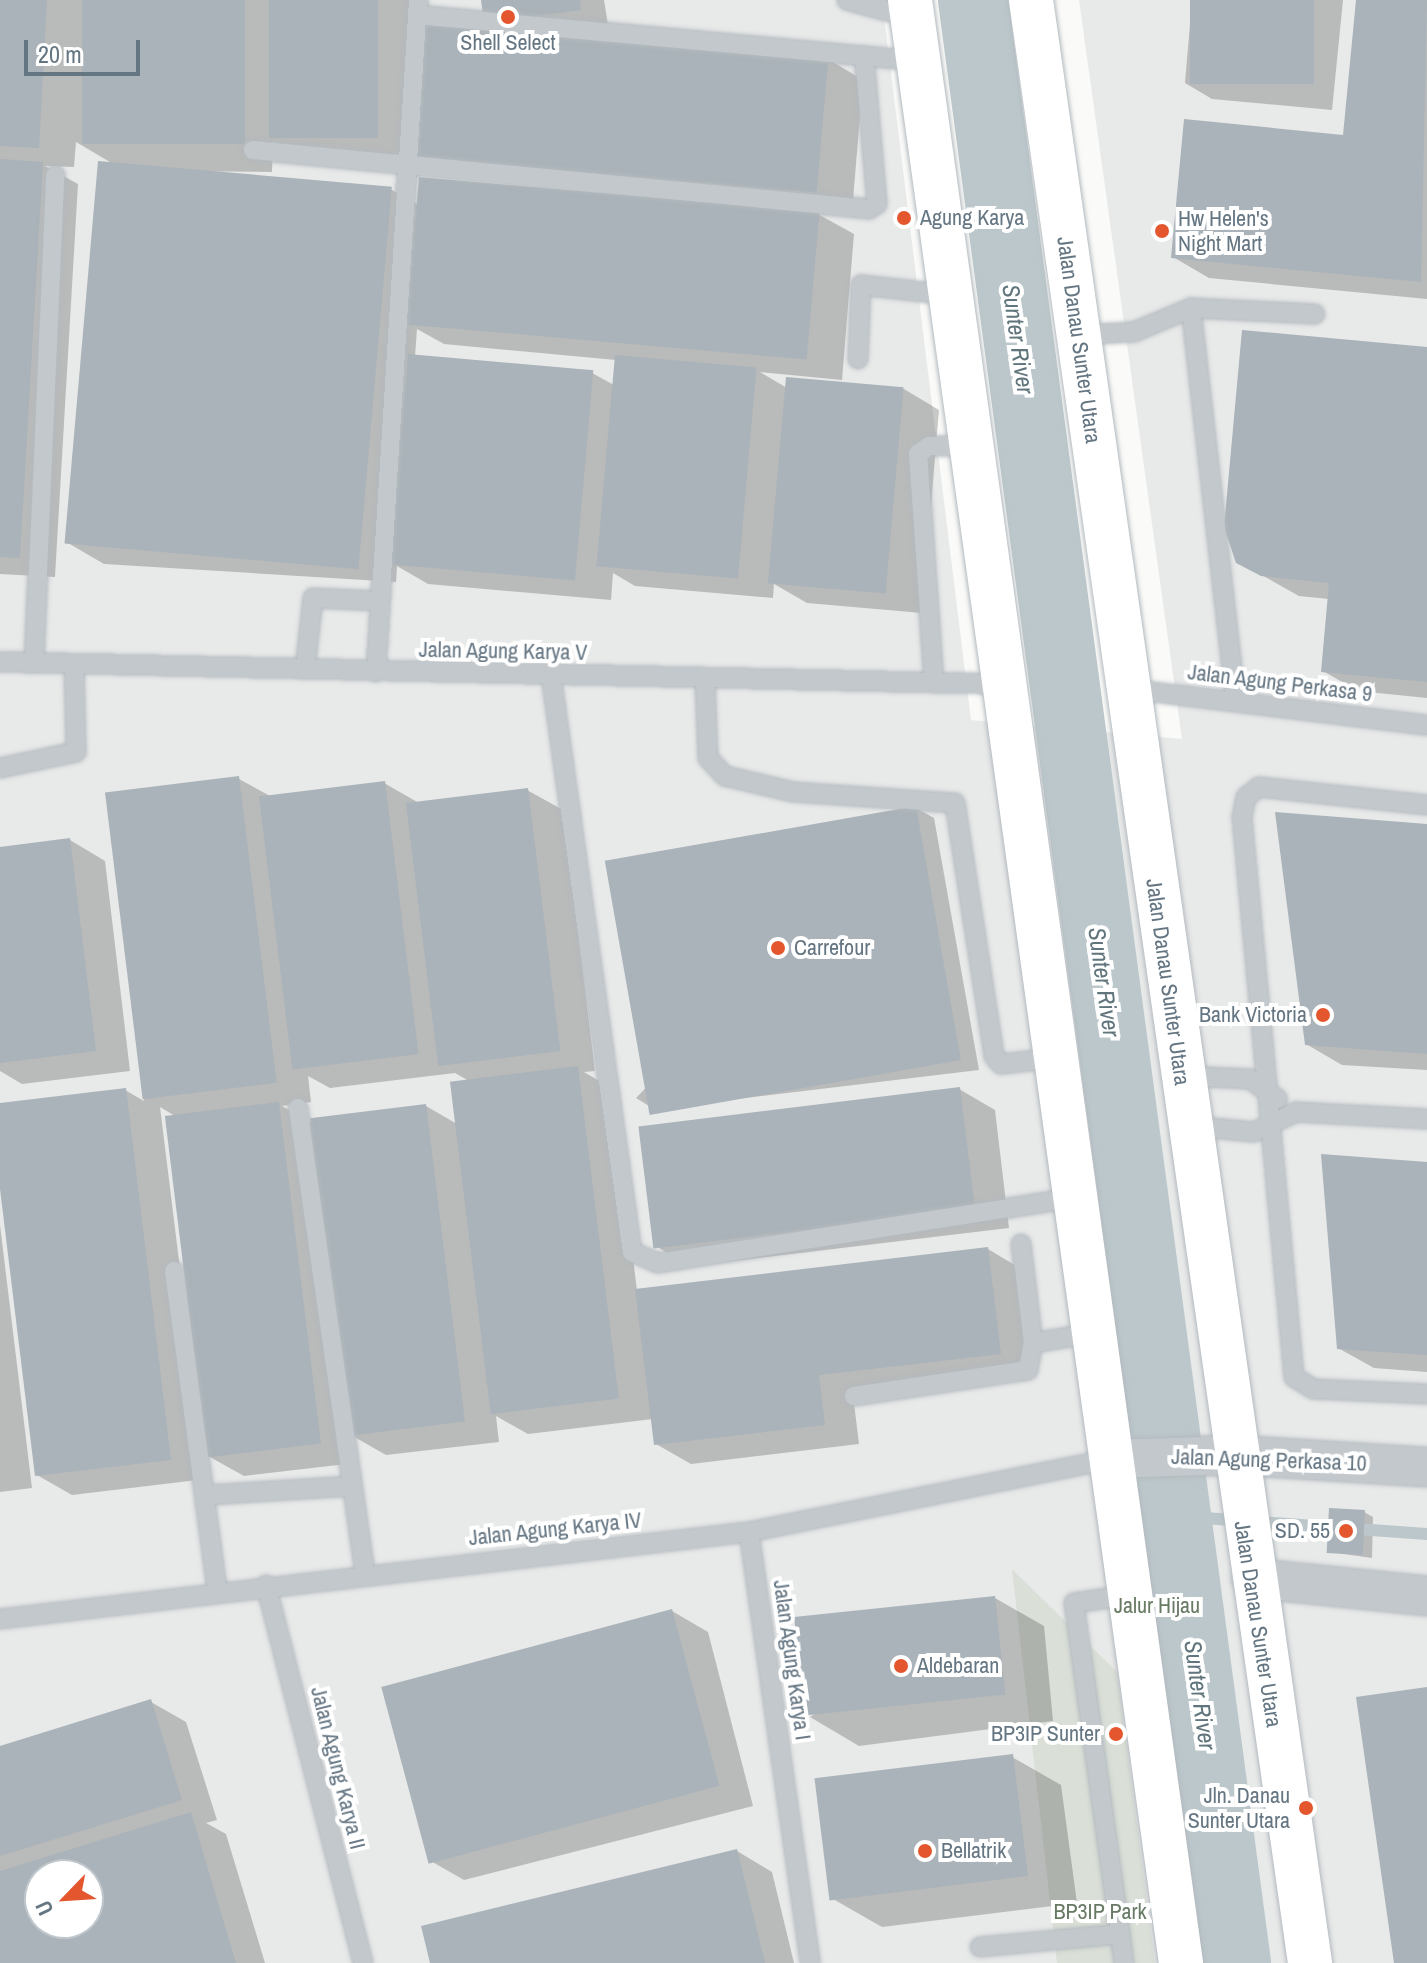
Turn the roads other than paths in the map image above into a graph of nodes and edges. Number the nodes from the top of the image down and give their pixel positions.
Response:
1 (847, 0) edge
2 (1031, 0) edge
3 (418, 7) edge
4 (911, 9) edge
5 (864, 56) junction
6 (918, 61) junction
7 (253, 150) dead end
8 (404, 165) junction
9 (55, 175) dead end
10 (950, 295) junction
11 (1191, 308) junction
12 (1315, 314) dead end
13 (1078, 335) junction
14 (858, 359) dead end
15 (971, 446) junction
16 (380, 601) junction
17 (0, 662) edge
18 (34, 663) junction
19 (74, 664) junction
20 (305, 669) junction
21 (376, 672) junction
22 (551, 675) junction
23 (705, 681) junction
24 (934, 683) junction
25 (1004, 684) junction
26 (1127, 688) junction
27 (1236, 701) junction
28 (1427, 725) edge
29 (0, 768) edge
30 (1427, 805) edge
31 (1056, 1058) junction
32 (1181, 1076) junction
33 (1271, 1094) junction
34 (298, 1108) dead end
35 (1296, 1112) junction
36 (1427, 1119) edge
37 (1273, 1123) junction
38 (1188, 1125) junction
39 (1075, 1198) junction
40 (1021, 1244) dead end
41 (174, 1271) dead end
42 (1094, 1333) junction
43 (1033, 1343) junction
44 (1427, 1394) edge
45 (854, 1396) dead end
46 (1222, 1455) junction
47 (1122, 1458) junction
48 (1427, 1467) edge
49 (352, 1486) junction
50 (209, 1495) junction
51 (749, 1532) junction
52 (1249, 1568) junction
53 (365, 1574) junction
54 (266, 1585) junction
55 (217, 1591) junction
56 (1130, 1595) junction
57 (1427, 1596) edge
58 (0, 1619) edge
59 (1120, 1934) junction
60 (980, 1947) dead end
61 (363, 1963) edge
62 (810, 1963) edge
63 (1124, 1963) edge
64 (1181, 1963) edge
65 (1310, 1963) edge

1 - 4 lane
2 - 13 main road, Jalan Danau Sunter Utara
3 - 5 lane
3 - 8 lane
4 - 6 main road
5 - 6 lane
5 - 8 lane
6 - 10 main road
7 - 8 lane
8 - 16 lane
9 - 18 lane
10 - 14 lane
10 - 15 main road
11 - 12 lane
11 - 13 lane
11 - 27 lane
13 - 26 main road, Jalan Danau Sunter Utara
15 - 24 lane
15 - 25 main road
16 - 20 lane
16 - 21 lane
17 - 18 lane, Jalan Agung Karya V
18 - 19 lane, Jalan Agung Karya V
19 - 20 lane, Jalan Agung Karya V
19 - 29 lane
20 - 21 lane, Jalan Agung Karya V
21 - 22 lane, Jalan Agung Karya V
22 - 23 lane, Jalan Agung Karya V
22 - 39 lane
23 - 24 lane, Jalan Agung Karya V
23 - 31 lane
24 - 25 lane, Jalan Agung Karya V
25 - 31 main road
26 - 27 lane, Jalan Agung Perkasa 9
26 - 32 main road, Jalan Danau Sunter Utara
27 - 28 lane, Jalan Agung Perkasa 9
30 - 33 lane
31 - 39 main road
32 - 33 lane
32 - 38 main road, Jalan Danau Sunter Utara
33 - 35 lane
33 - 37 lane
34 - 49 lane
35 - 36 lane
35 - 37 lane
37 - 38 lane
37 - 44 lane
38 - 46 main road, Jalan Danau Sunter Utara
39 - 42 main road
40 - 43 lane
41 - 50 lane
42 - 43 lane
42 - 47 main road
43 - 45 lane
46 - 47 street, Jalan Agung Perkasa 10
46 - 48 street, Jalan Agung Perkasa 10
46 - 52 main road, Jalan Danau Sunter Utara
47 - 51 lane, Jalan Agung Karya IV
47 - 56 main road
49 - 50 lane
49 - 53 lane
50 - 55 lane
51 - 53 lane, Jalan Agung Karya IV
51 - 62 lane, Jalan Agung Karya I
52 - 57 street
52 - 65 main road, Jalan Danau Sunter Utara
53 - 54 lane, Jalan Agung Karya IV
54 - 55 lane, Jalan Agung Karya IV
54 - 61 lane, Jalan Agung Karya II
55 - 58 lane, Jalan Agung Karya IV
56 - 59 lane
56 - 64 main road
59 - 60 lane
59 - 63 lane

